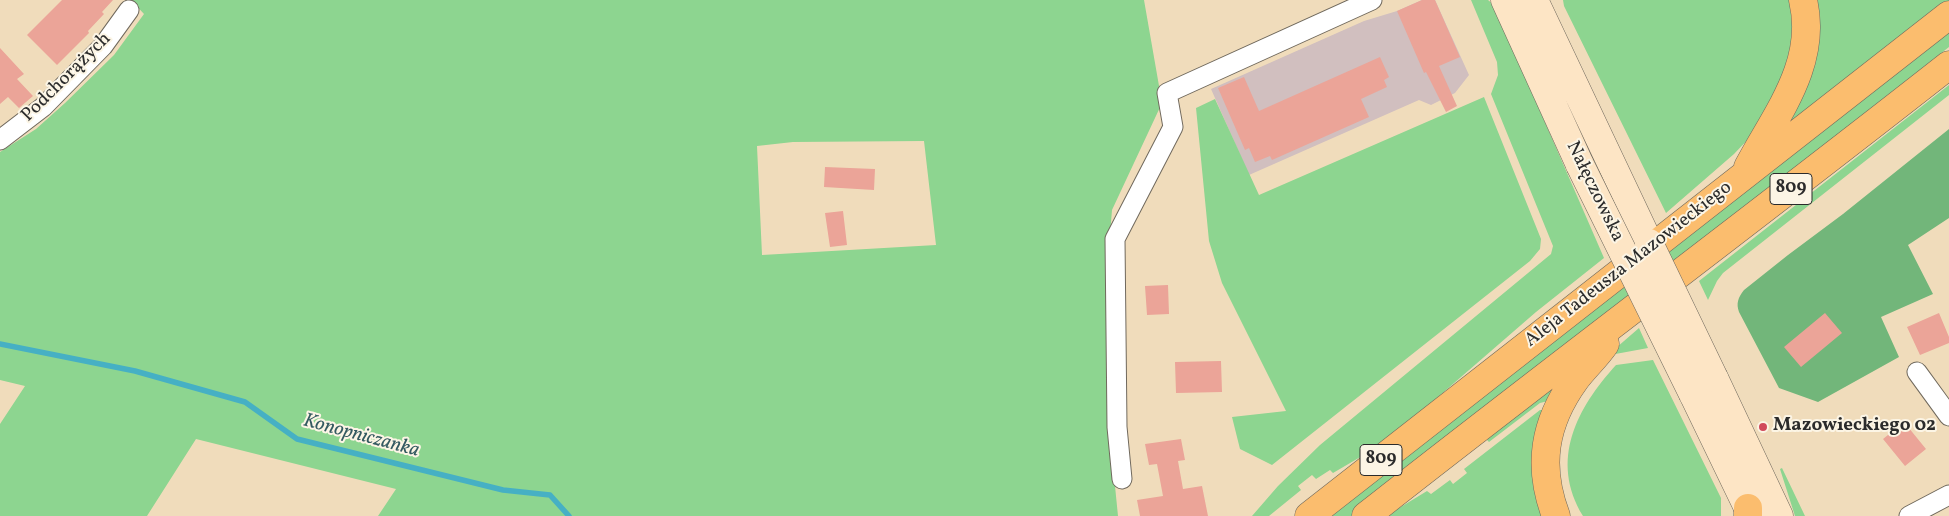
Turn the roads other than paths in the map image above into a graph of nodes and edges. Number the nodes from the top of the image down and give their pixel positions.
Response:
1 (1372, 0) edge
2 (1505, 0) edge
3 (1534, 0) edge
4 (1803, 0) edge
5 (129, 10) dead end
6 (1949, 15) edge
7 (1949, 65) edge
8 (0, 140) edge
9 (1742, 177) junction
10 (1630, 311) junction
11 (1917, 372) dead end
12 (1704, 386) junction
13 (1949, 416) edge
14 (1122, 479) dead end
15 (1949, 495) edge
16 (1750, 513) edge
17 (1309, 516) edge
18 (1366, 516) edge
19 (1556, 516) edge
20 (1779, 516) edge
21 (1909, 516) edge

1 - 14 street
2 - 12 main road, Nałęczowska, bridge
3 - 12 main road, Nałęczowska, bridge
4 - 9 main road
5 - 8 street, Podchorążych
6 - 9 main road, Aleja Tadeusza Mazowieckiego / 809
7 - 10 main road, Aleja Tadeusza Mazowieckiego / 809
9 - 17 main road, Aleja Tadeusza Mazowieckiego / 809
10 - 18 main road, Aleja Tadeusza Mazowieckiego / 809
10 - 19 main road
11 - 13 street
12 - 16 main road, Nałęczowska
12 - 20 main road, Nałęczowska
15 - 21 street

